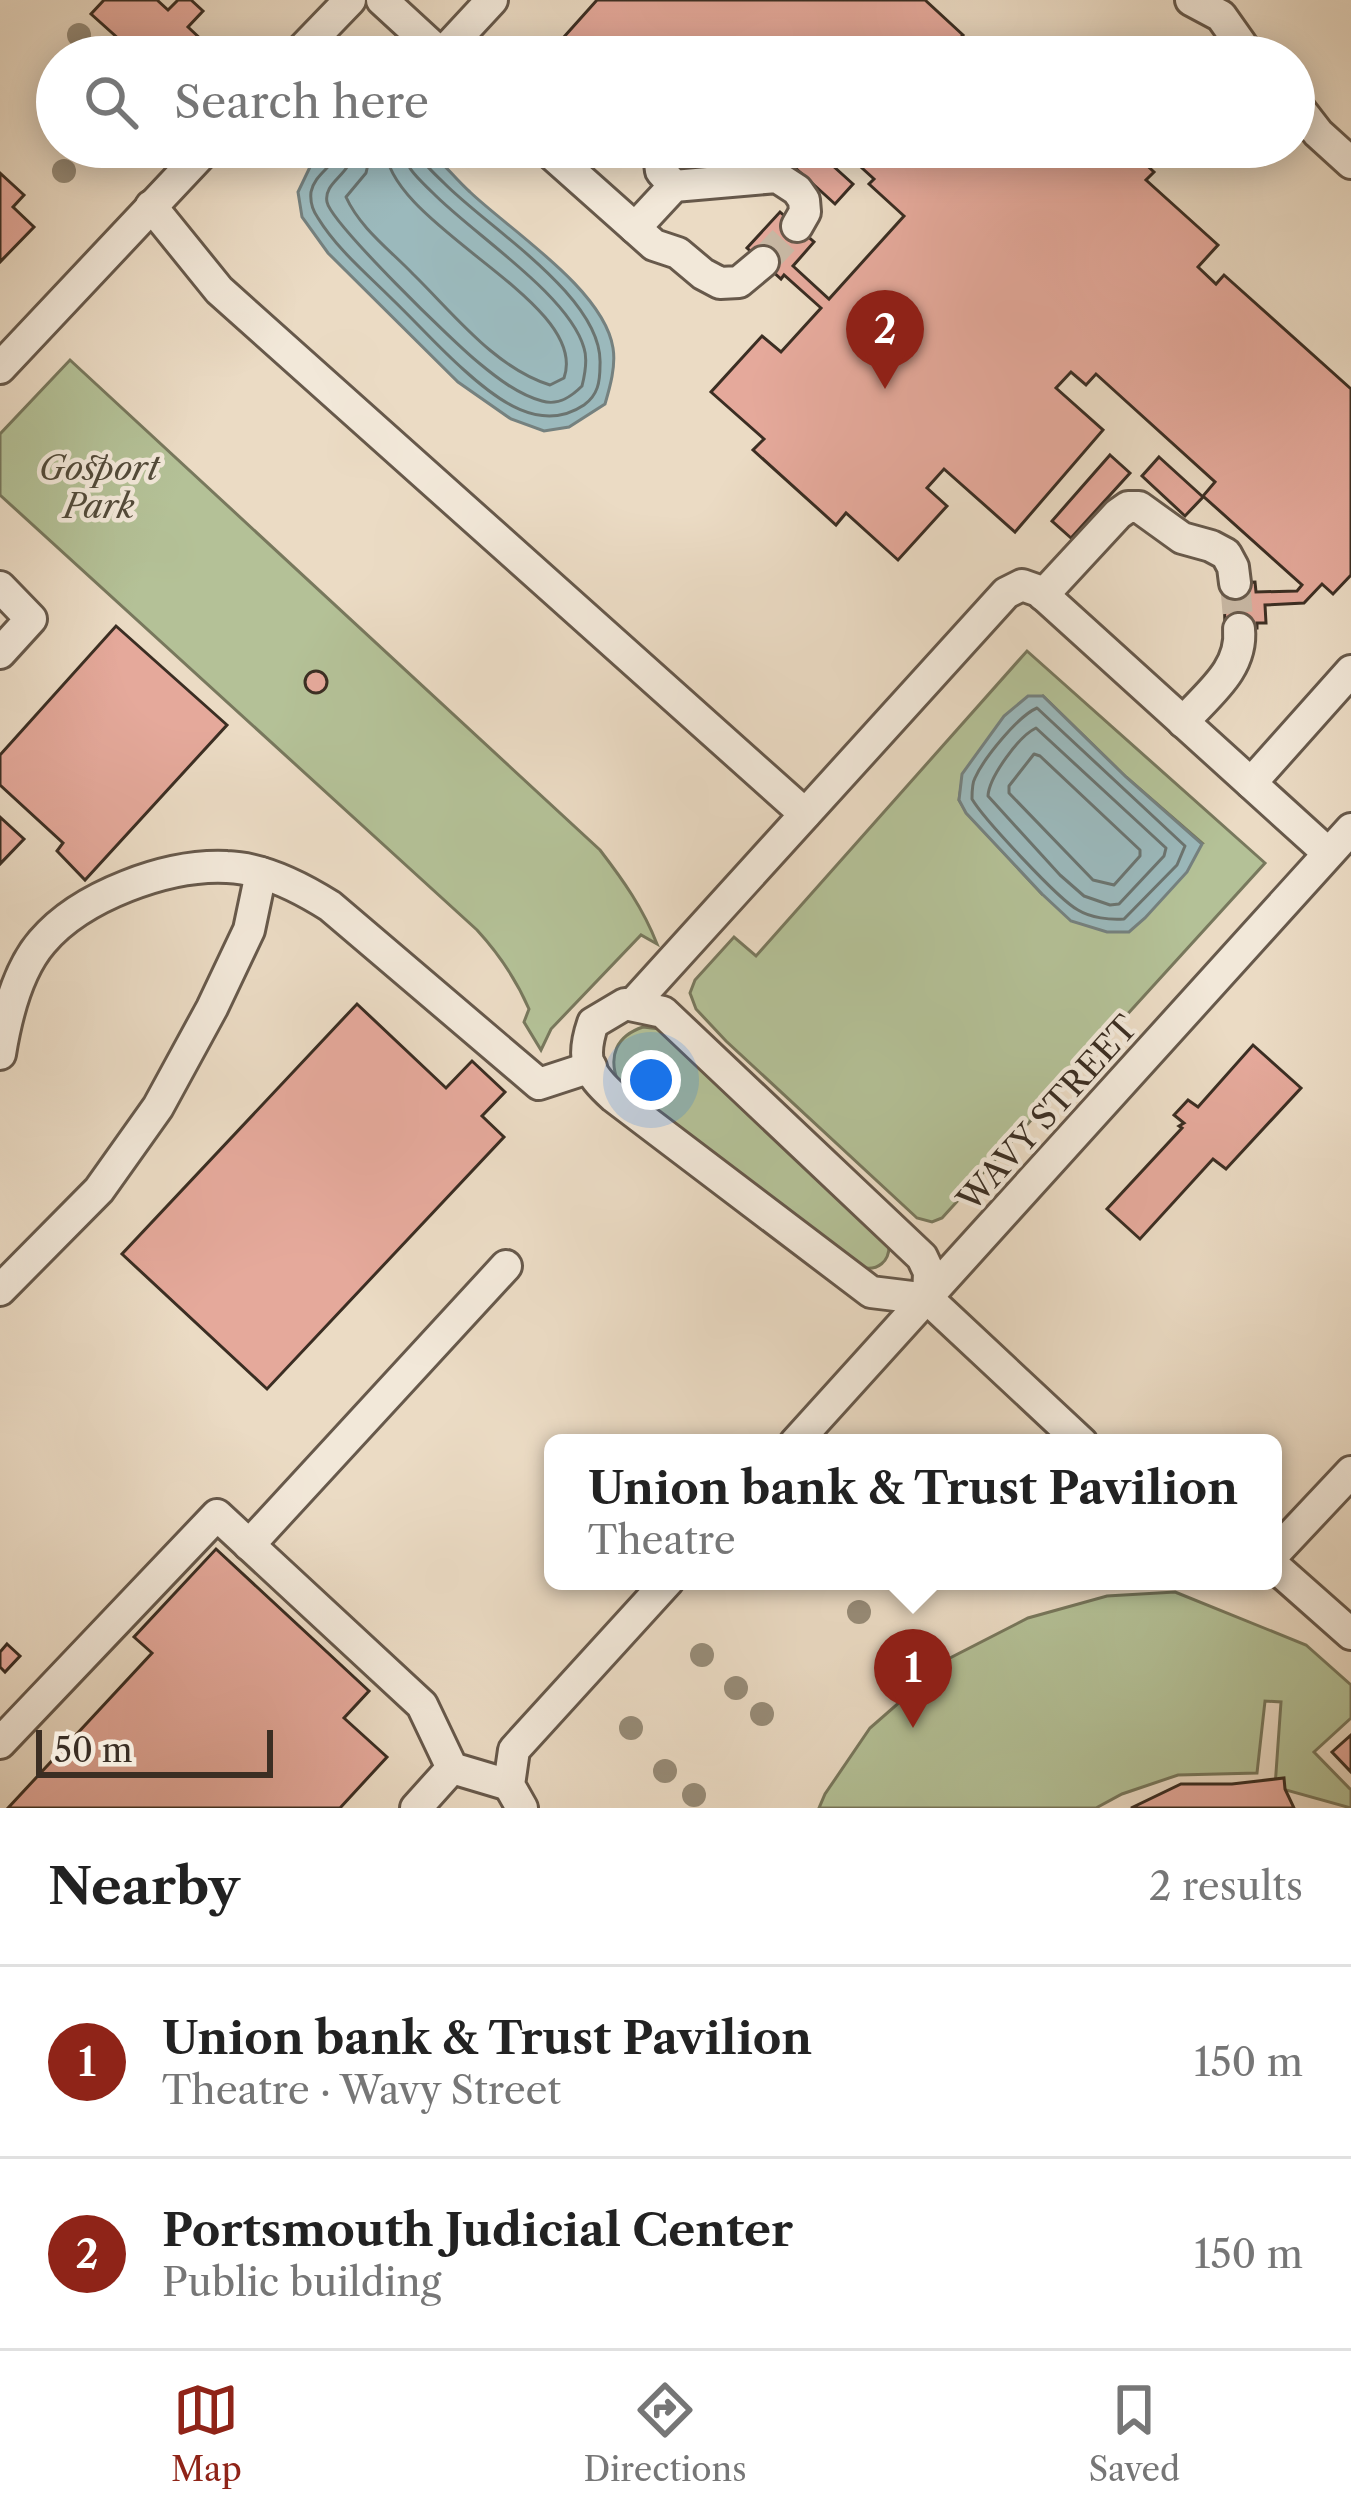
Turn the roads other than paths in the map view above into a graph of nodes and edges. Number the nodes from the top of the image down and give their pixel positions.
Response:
1 (350, 0) edge
2 (382, 0) edge
3 (492, 0) edge
4 (1191, 0) edge
5 (1228, 8) edge
6 (315, 36) edge
7 (421, 36) edge
8 (460, 36) edge
9 (1241, 36) edge
10 (1315, 129) edge
11 (1351, 163) edge
12 (188, 168) edge
13 (567, 168) edge
14 (661, 168) edge
15 (750, 168) edge
16 (780, 168) edge
17 (674, 186) junction
18 (151, 206) junction
19 (797, 226) dead end
20 (634, 228) junction
21 (764, 262) tunnel mouth
22 (0, 368) edge
23 (1235, 583) tunnel mouth
24 (0, 587) edge
25 (1042, 595) junction
26 (1239, 629) tunnel mouth
27 (0, 653) edge
28 (1351, 671) edge
29 (1184, 722) junction
30 (1251, 783) junction
31 (805, 814) junction
32 (1351, 829) edge
33 (1328, 853) junction
34 (261, 873) junction
35 (632, 1005) junction
36 (0, 1054) edge
37 (591, 1067) junction
38 (506, 1266) dead end
39 (0, 1290) edge
40 (928, 1299) junction
41 (804, 1434) edge
42 (1072, 1434) edge
43 (1351, 1472) edge
44 (249, 1545) junction
45 (1282, 1545) edge
46 (1282, 1572) edge
47 (660, 1590) edge
48 (1351, 1634) edge
49 (0, 1743) edge
50 (452, 1768) junction
51 (515, 1797) edge
52 (416, 1808) edge

1 - 6 street
2 - 7 street
3 - 8 street
4 - 5 street
5 - 9 street
10 - 11 street
12 - 18 street
13 - 20 street
14 - 17 street
15 - 17 street
16 - 19 street
17 - 20 street
18 - 22 street
18 - 31 street
20 - 21 street
23 - 25 street
24 - 27 street
25 - 29 street
25 - 31 street
26 - 29 street
28 - 30 street
29 - 30 street
30 - 33 street
31 - 35 street
32 - 33 street, WAVY STREET
33 - 40 street, WAVY STREET
34 - 36 street
34 - 37 street
34 - 39 street
35 - 37 street
35 - 40 street
37 - 40 street
38 - 44 street
40 - 41 street, WAVY STREET
40 - 42 street
43 - 45 street
44 - 49 street
44 - 50 street
46 - 48 street
47 - 51 street
50 - 51 street
50 - 52 street

